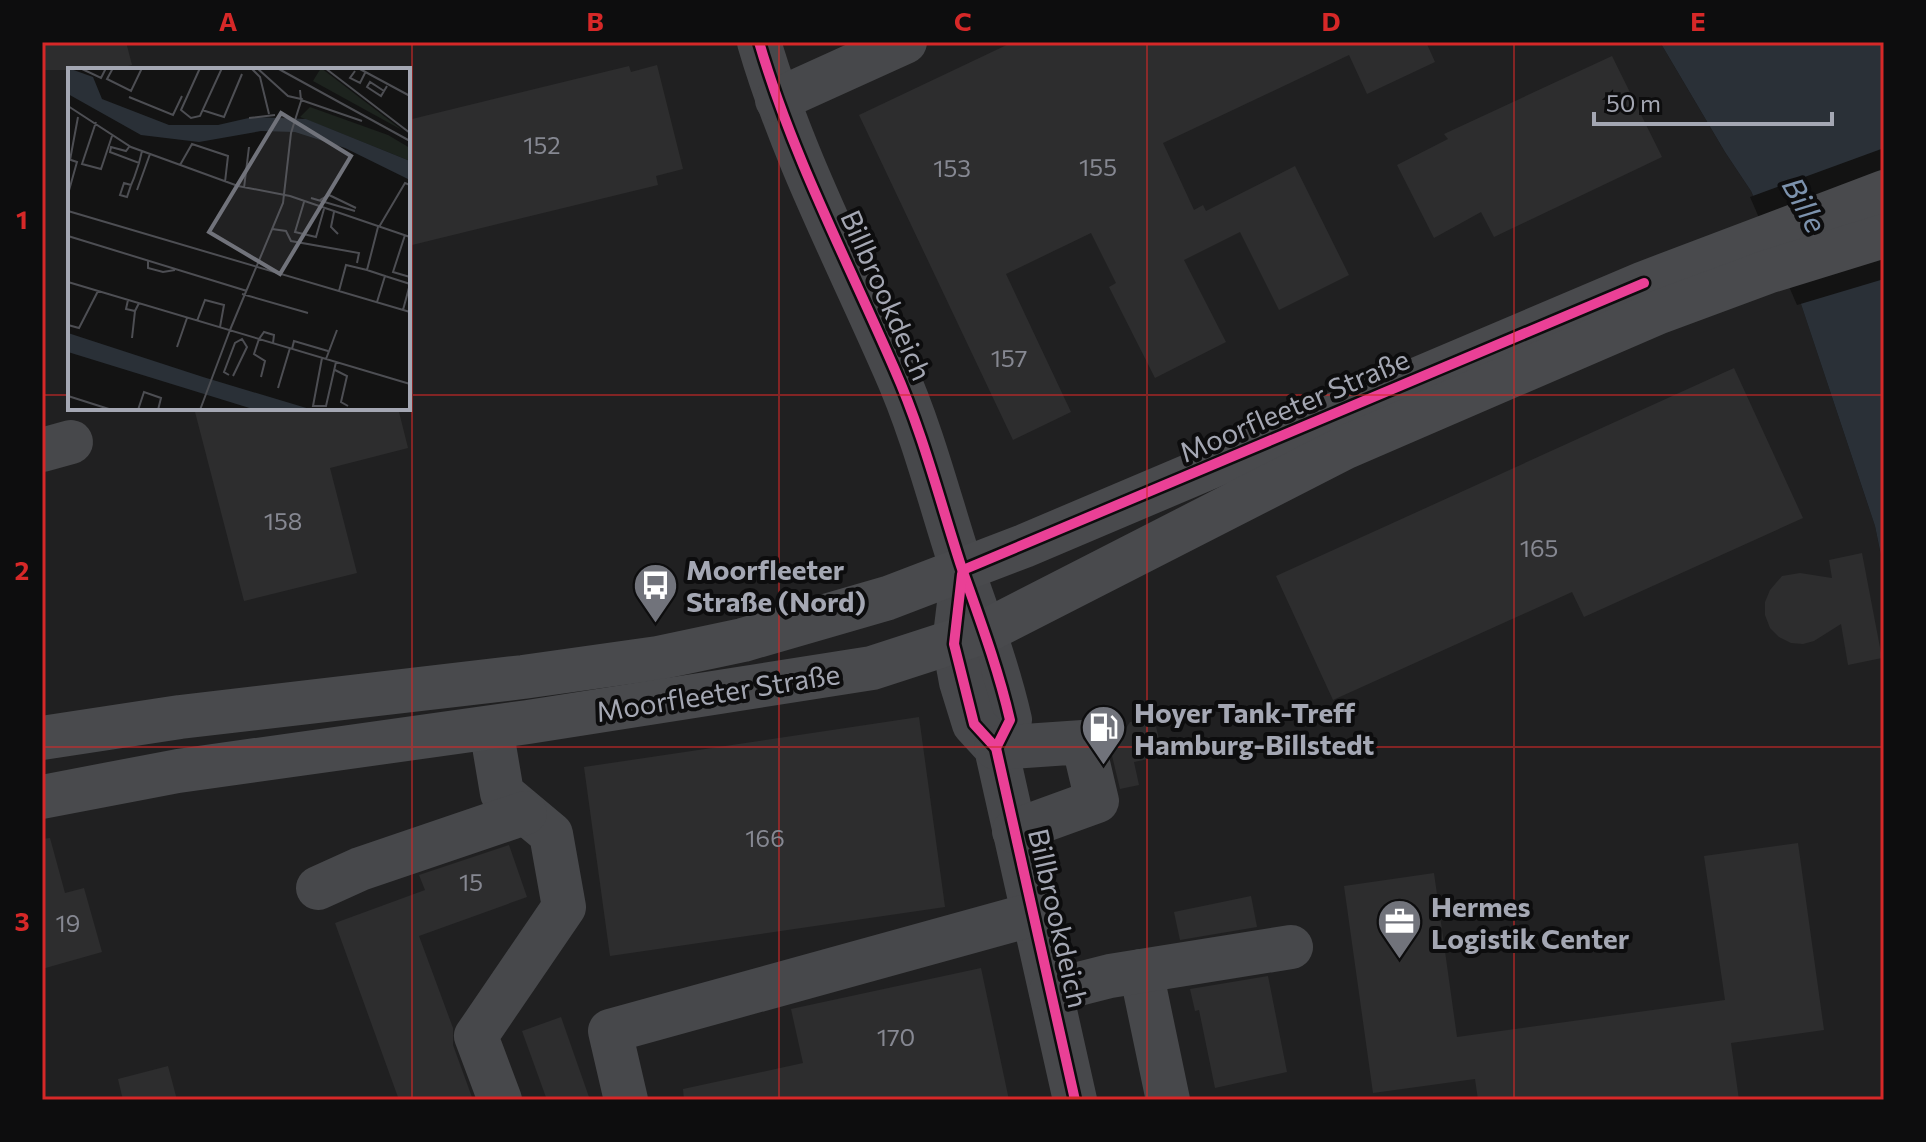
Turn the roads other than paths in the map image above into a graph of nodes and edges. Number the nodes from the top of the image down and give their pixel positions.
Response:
1 (759, 42) edge
2 (905, 42) edge
3 (777, 100) junction
4 (1884, 192) edge
5 (1884, 236) edge
6 (1760, 256) junction
7 (1652, 298) junction
8 (963, 570) junction
9 (970, 637) junction
10 (491, 728) junction
11 (42, 738) edge
12 (996, 748) junction
13 (42, 797) edge
14 (525, 813) junction
15 (1014, 831) junction
16 (318, 888) dead end
17 (1034, 914) junction
18 (1291, 947) dead end
19 (1141, 971) junction
20 (1051, 991) junction
21 (1174, 1095) edge
22 (500, 1100) edge
23 (626, 1100) edge
24 (1075, 1100) edge

1 - 3 street, Billbrookdeich
2 - 3 street
3 - 8 street, Billbrookdeich
4 - 6 main road
5 - 6 main road
6 - 7 main road
7 - 8 main road, Moorfleeter Straße
7 - 9 main road, Moorfleeter Straße
8 - 9 street, Billbrookdeich
8 - 11 main road, Moorfleeter Straße
9 - 10 main road, Moorfleeter Straße
9 - 12 street, Billbrookdeich
10 - 13 main road, Moorfleeter Straße
10 - 14 street
12 - 15 street, Billbrookdeich
12 - 15 street
14 - 16 street
14 - 22 street
15 - 17 street, Billbrookdeich
17 - 20 street, Billbrookdeich
17 - 23 street
18 - 19 street
19 - 20 street
19 - 21 street
20 - 24 street, Billbrookdeich

